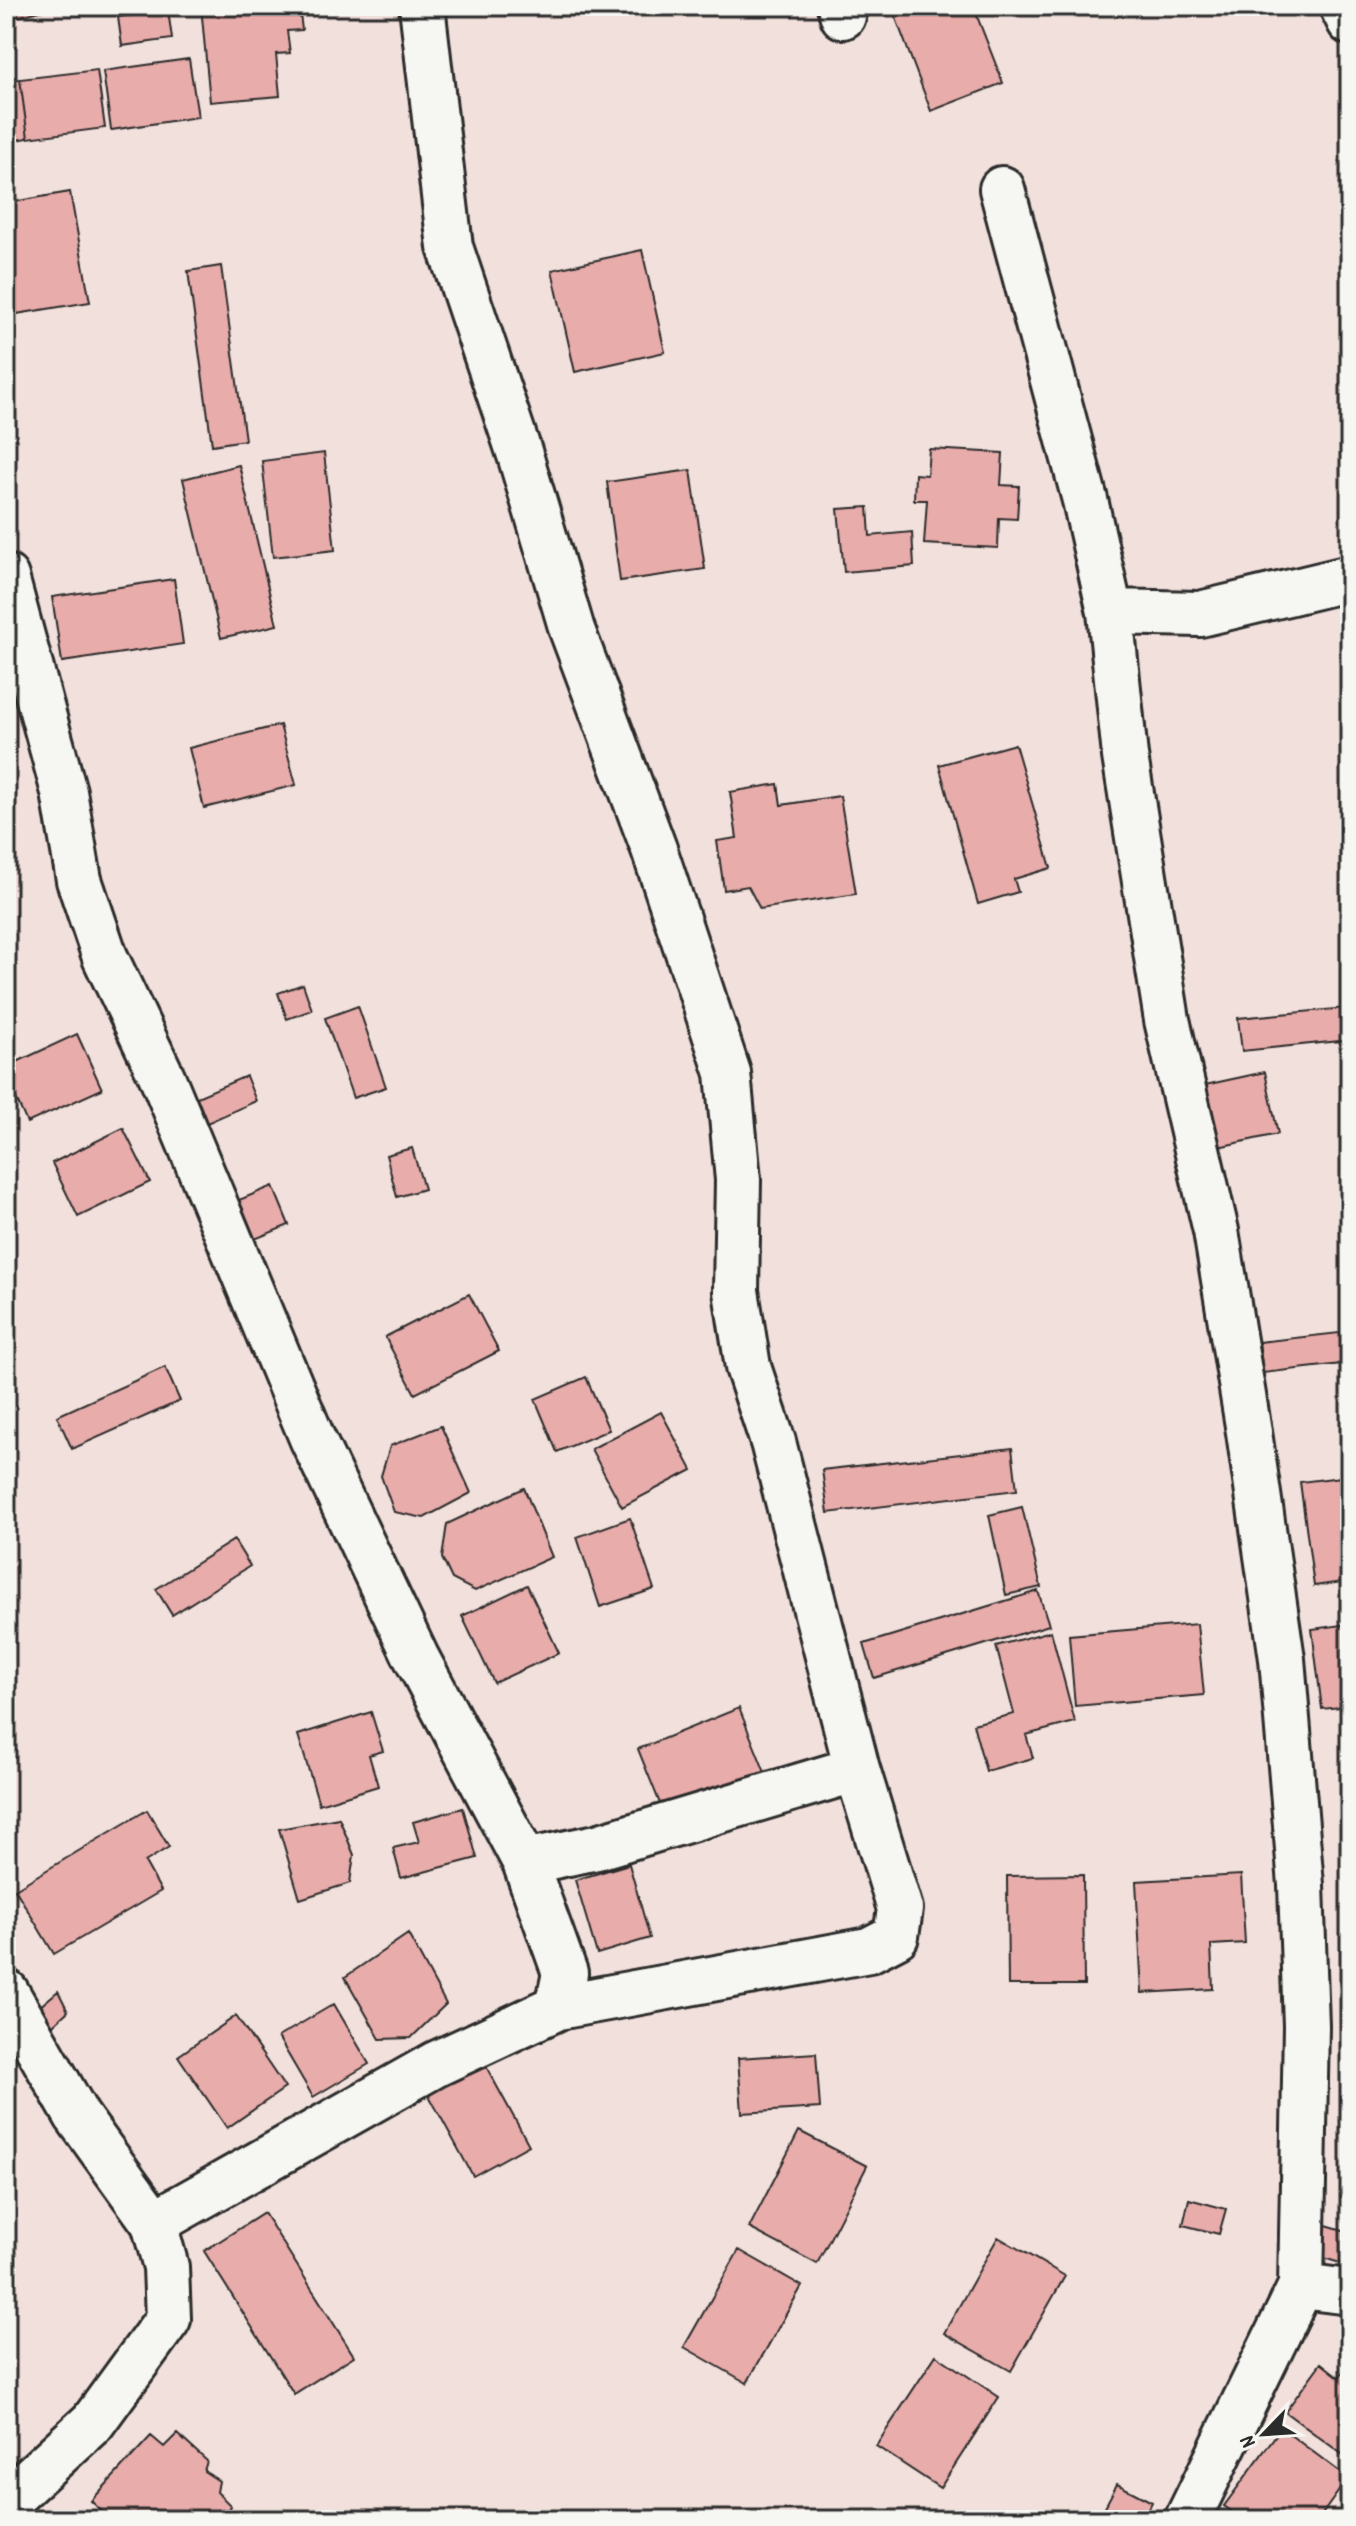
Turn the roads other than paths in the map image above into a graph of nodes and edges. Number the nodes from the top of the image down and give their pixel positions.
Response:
1 (422, 6) edge
2 (1342, 6) edge
3 (1350, 22) edge
4 (1002, 189) dead end
5 (6, 577) edge
6 (1350, 578) edge
7 (1110, 612) junction
8 (857, 1769) junction
9 (525, 1862) junction
10 (6, 1992) edge
11 (558, 2007) junction
12 (154, 2223) junction
13 (1301, 2286) junction
14 (1350, 2292) edge
15 (6, 2502) edge
16 (1187, 2520) edge

1 - 8 street
2 - 3 street
4 - 7 street
5 - 9 street
6 - 7 street
7 - 13 street
8 - 9 street
8 - 11 street
9 - 11 street
10 - 12 street
11 - 12 street
12 - 15 street
13 - 14 street
13 - 16 street

